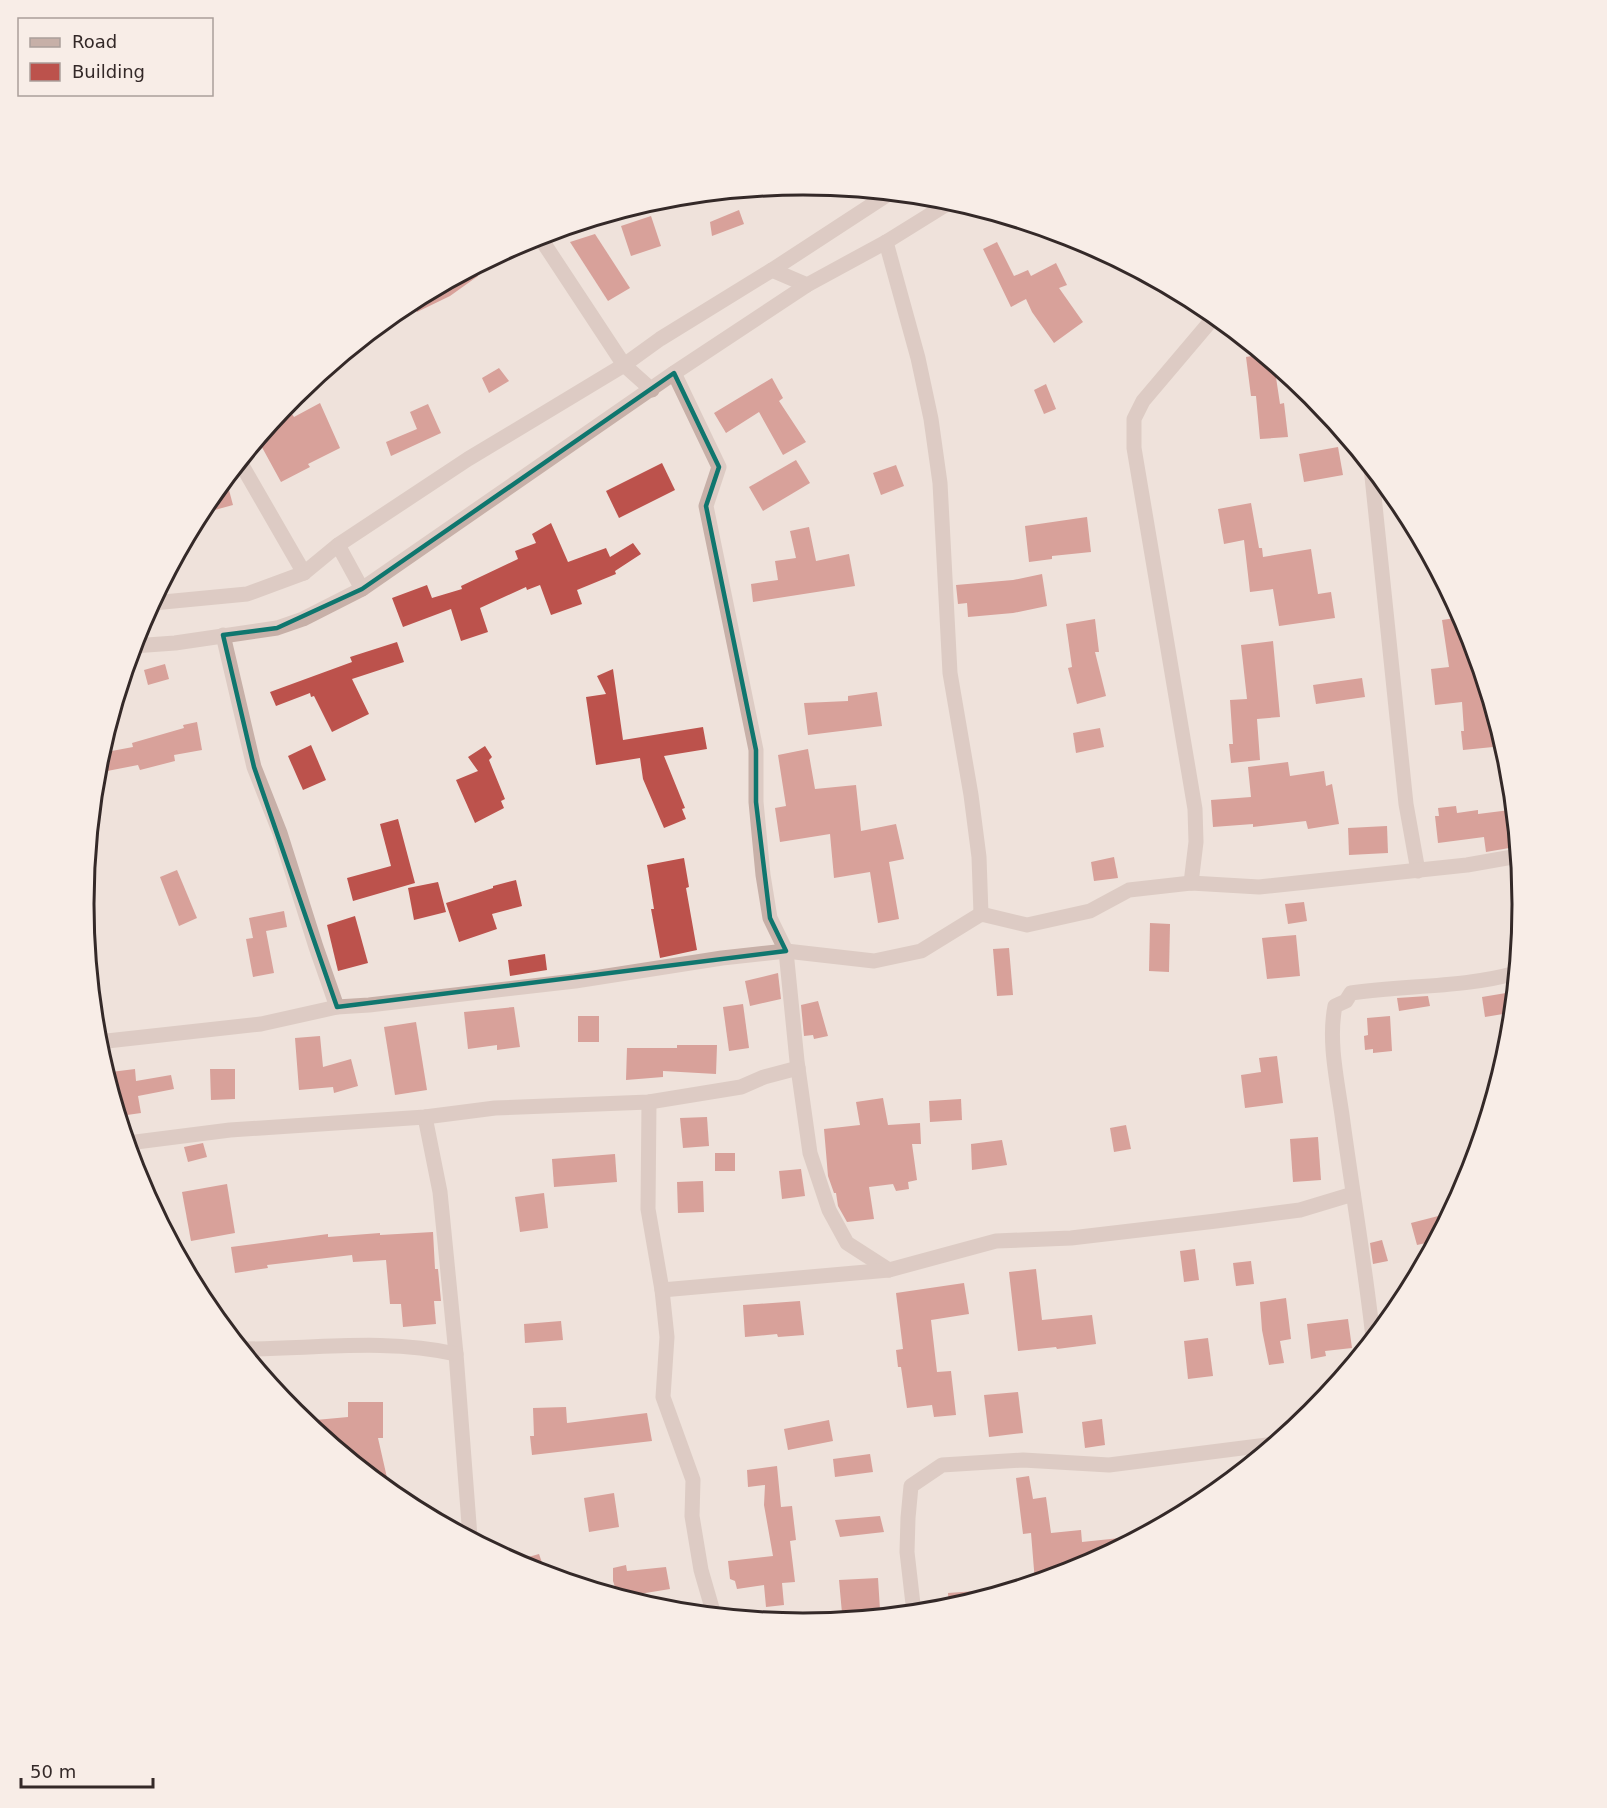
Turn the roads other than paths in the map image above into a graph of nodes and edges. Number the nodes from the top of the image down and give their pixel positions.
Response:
1 (880, 200) edge
2 (940, 209) edge
3 (886, 242) junction
4 (545, 244) edge
5 (772, 270) junction
6 (807, 285) junction
7 (1209, 323) edge
8 (624, 365) junction
9 (674, 373) junction
10 (652, 390) junction
11 (244, 469) edge
12 (1372, 481) edge
13 (338, 545) junction
14 (304, 573) junction
15 (362, 589) junction
16 (162, 602) edge
17 (223, 635) junction
18 (143, 645) edge
19 (1511, 857) edge
20 (1418, 871) junction
21 (1191, 883) junction
22 (981, 914) junction
23 (786, 951) junction
24 (1508, 974) edge
25 (337, 1007) junction
26 (108, 1041) edge
27 (798, 1068) junction
28 (649, 1102) junction
29 (425, 1118) junction
30 (136, 1142) edge
31 (1353, 1194) junction
32 (889, 1270) junction
33 (663, 1290) junction
34 (1372, 1328) edge
35 (251, 1348) edge
36 (456, 1353) junction
37 (1260, 1446) edge
38 (469, 1529) edge
39 (913, 1604) edge
40 (712, 1607) edge

1 - 5 street
2 - 3 street
3 - 6 street
3 - 22 street
4 - 8 street
5 - 6 street
5 - 8 street
6 - 9 street
7 - 21 street
8 - 10 street
8 - 13 street
9 - 10 street
9 - 23 street
10 - 15 street
11 - 14 street
12 - 20 street
13 - 14 street
13 - 15 street
14 - 16 street
15 - 17 street
17 - 18 street
17 - 25 street
19 - 20 street
20 - 21 street
21 - 22 street
22 - 23 street
23 - 25 street
23 - 27 street
24 - 31 street
25 - 26 street
27 - 28 street
27 - 32 street
28 - 29 street
28 - 33 street
29 - 30 street
29 - 36 street
31 - 32 street
31 - 34 street
32 - 33 street
33 - 40 street
35 - 36 street
36 - 38 street
37 - 39 street

